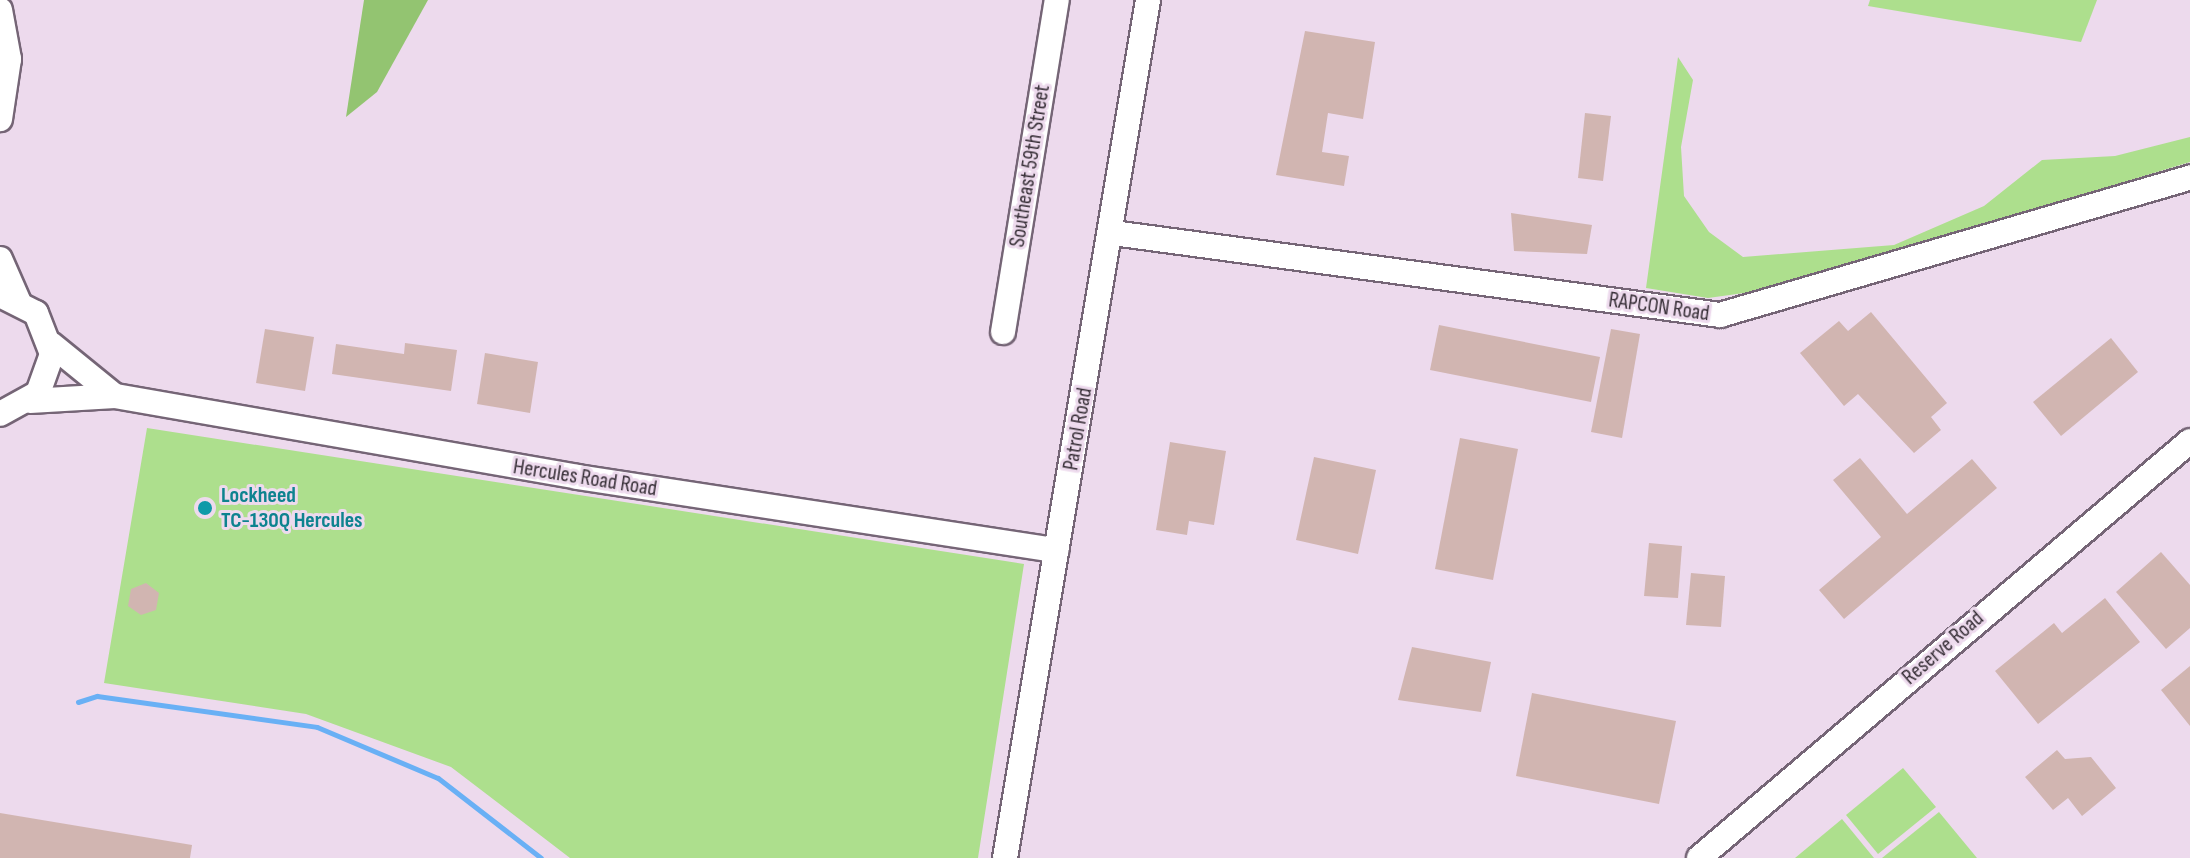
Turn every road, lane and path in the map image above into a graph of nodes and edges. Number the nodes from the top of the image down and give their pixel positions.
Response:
1 (1057, 0) edge
2 (1148, 0) edge
3 (0, 10) edge
4 (0, 119) edge
5 (2190, 178) edge
6 (1113, 233) junction
7 (0, 259) edge
8 (9, 297) edge
9 (1003, 332) dead end
10 (51, 344) junction
11 (115, 396) junction
12 (30, 401) junction
13 (0, 414) edge
14 (2190, 441) edge
15 (1056, 550) junction
16 (1005, 858) edge
17 (1699, 858) edge

1 - 9 street, Southeast 59th Street
2 - 6 street, Patrol Road
3 - 4 street
5 - 6 street, RAPCON Road
6 - 15 street, Patrol Road
7 - 8 street
8 - 10 street
10 - 11 street
10 - 12 street
11 - 12 street, Hercules Road Road
11 - 15 street, Hercules Road Road
12 - 13 street
14 - 17 street, Reserve Road
15 - 16 street, Patrol Road

